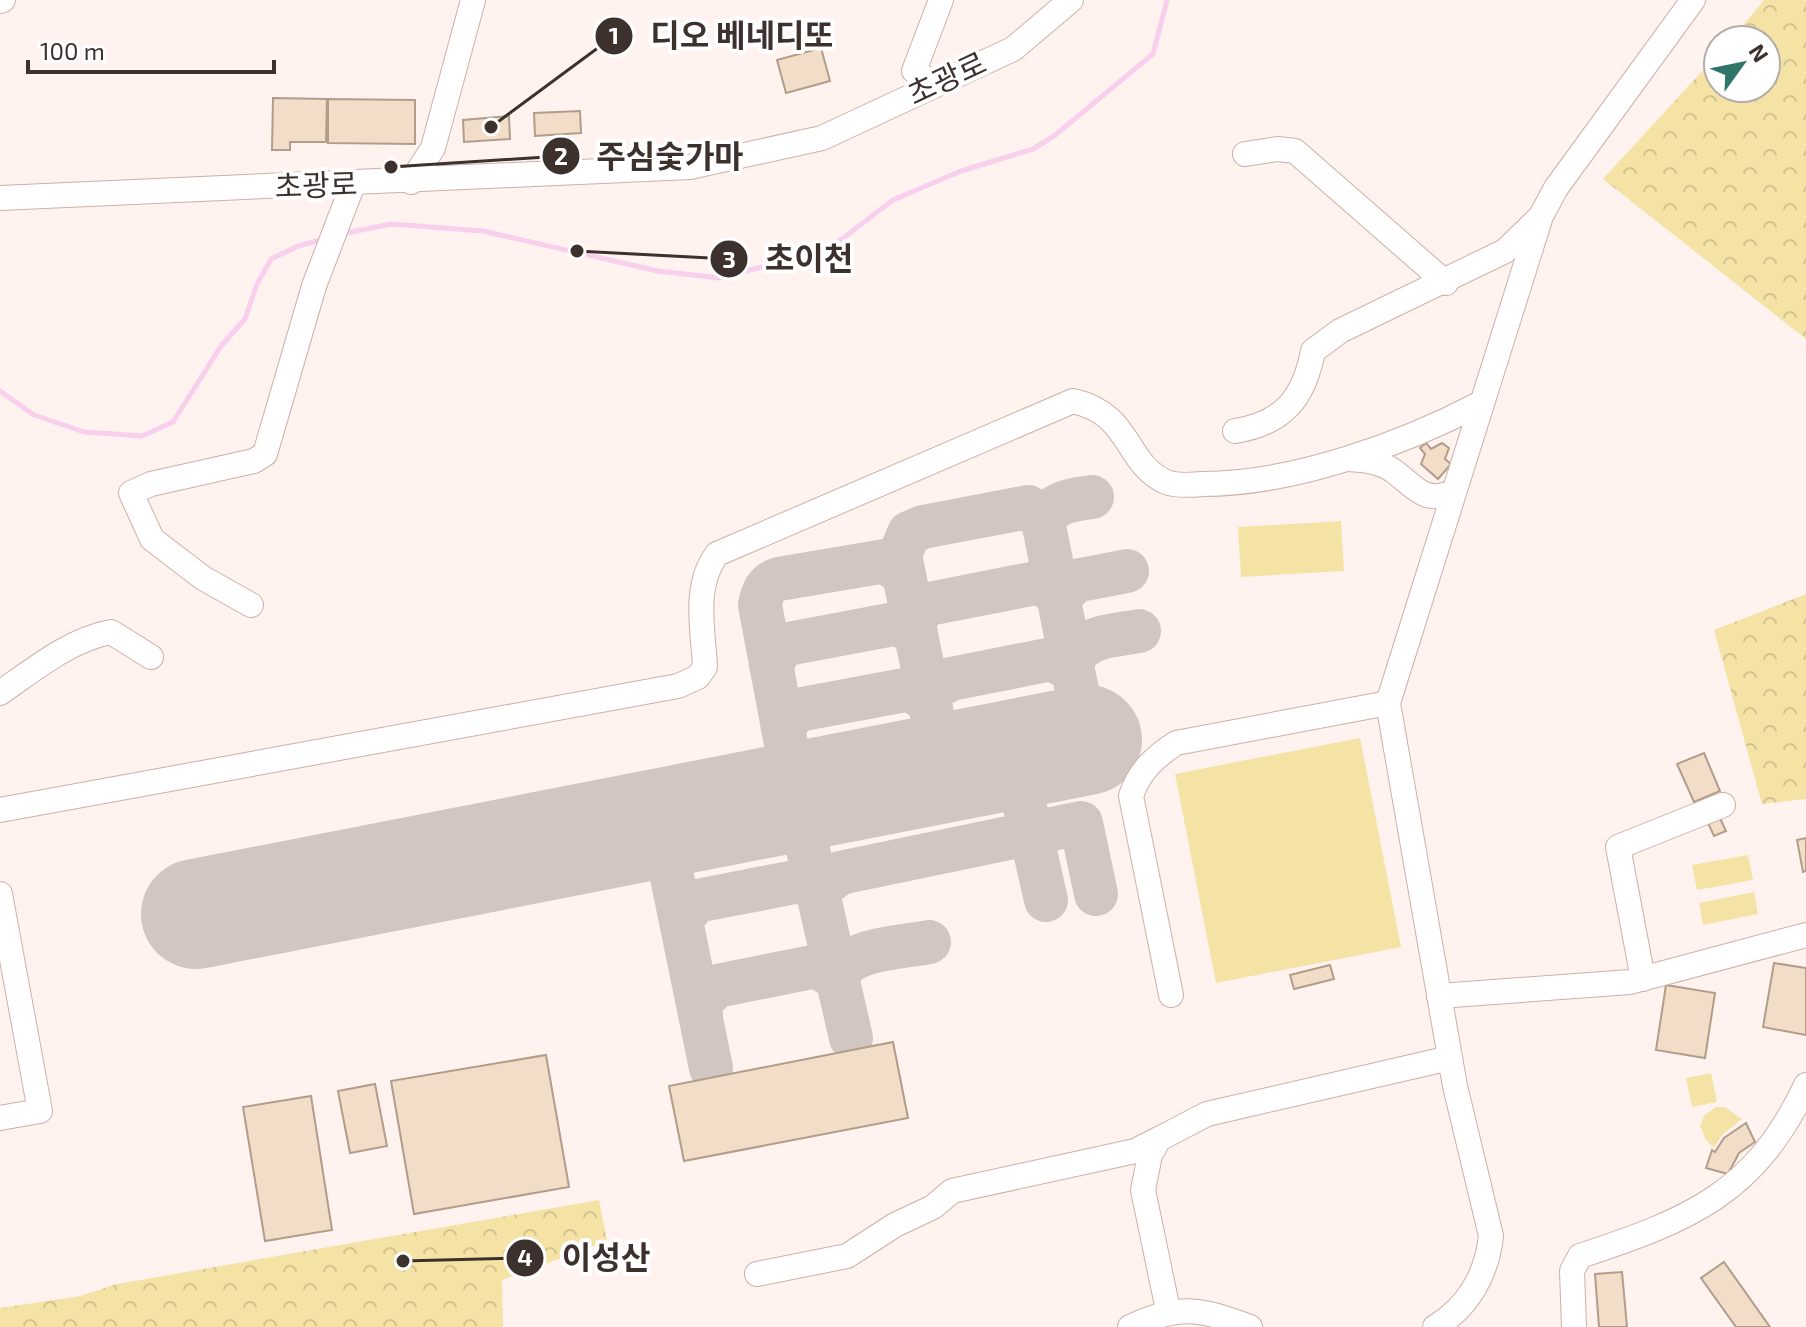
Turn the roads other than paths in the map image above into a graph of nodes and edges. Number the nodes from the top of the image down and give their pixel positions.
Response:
1 (473, 0) edge
2 (941, 0) edge
3 (1071, 0) edge
4 (1693, 0) edge
5 (943, 81) junction
6 (1245, 154) dead end
7 (411, 182) junction
8 (353, 184) junction
9 (0, 198) edge
10 (1541, 216) junction
11 (1446, 283) junction
12 (1485, 393) junction
13 (1235, 431) dead end
14 (1341, 458) junction
15 (1453, 492) junction
16 (251, 605) dead end
17 (151, 657) dead end
18 (0, 693) edge
19 (1388, 703) junction
20 (1723, 805) dead end
21 (0, 810) edge
22 (0, 894) edge
23 (1806, 935) edge
24 (1643, 979) junction
25 (1171, 995) dead end
26 (1439, 996) junction
27 (1450, 1058) junction
28 (1806, 1085) edge
29 (0, 1118) edge
30 (1159, 1139) junction
31 (757, 1274) dead end
32 (1168, 1310) junction
33 (1130, 1327) edge
34 (1250, 1327) edge
35 (1435, 1327) edge
36 (1574, 1327) edge

1 - 7 street
2 - 5 street
3 - 5 street, 초광로
4 - 10 street
5 - 7 street, 초광로
6 - 11 street
7 - 8 street, 초광로
8 - 9 street, 초광로
8 - 16 street
10 - 11 street
10 - 12 street
11 - 13 street
12 - 14 street
12 - 15 street
14 - 15 street
14 - 21 street
15 - 19 street
17 - 18 street
19 - 25 street
19 - 26 street
20 - 24 street
22 - 29 street
23 - 24 street
24 - 26 street
26 - 27 street
27 - 30 street
27 - 35 street
28 - 36 street
30 - 31 street
30 - 32 street
32 - 33 street
32 - 34 street

